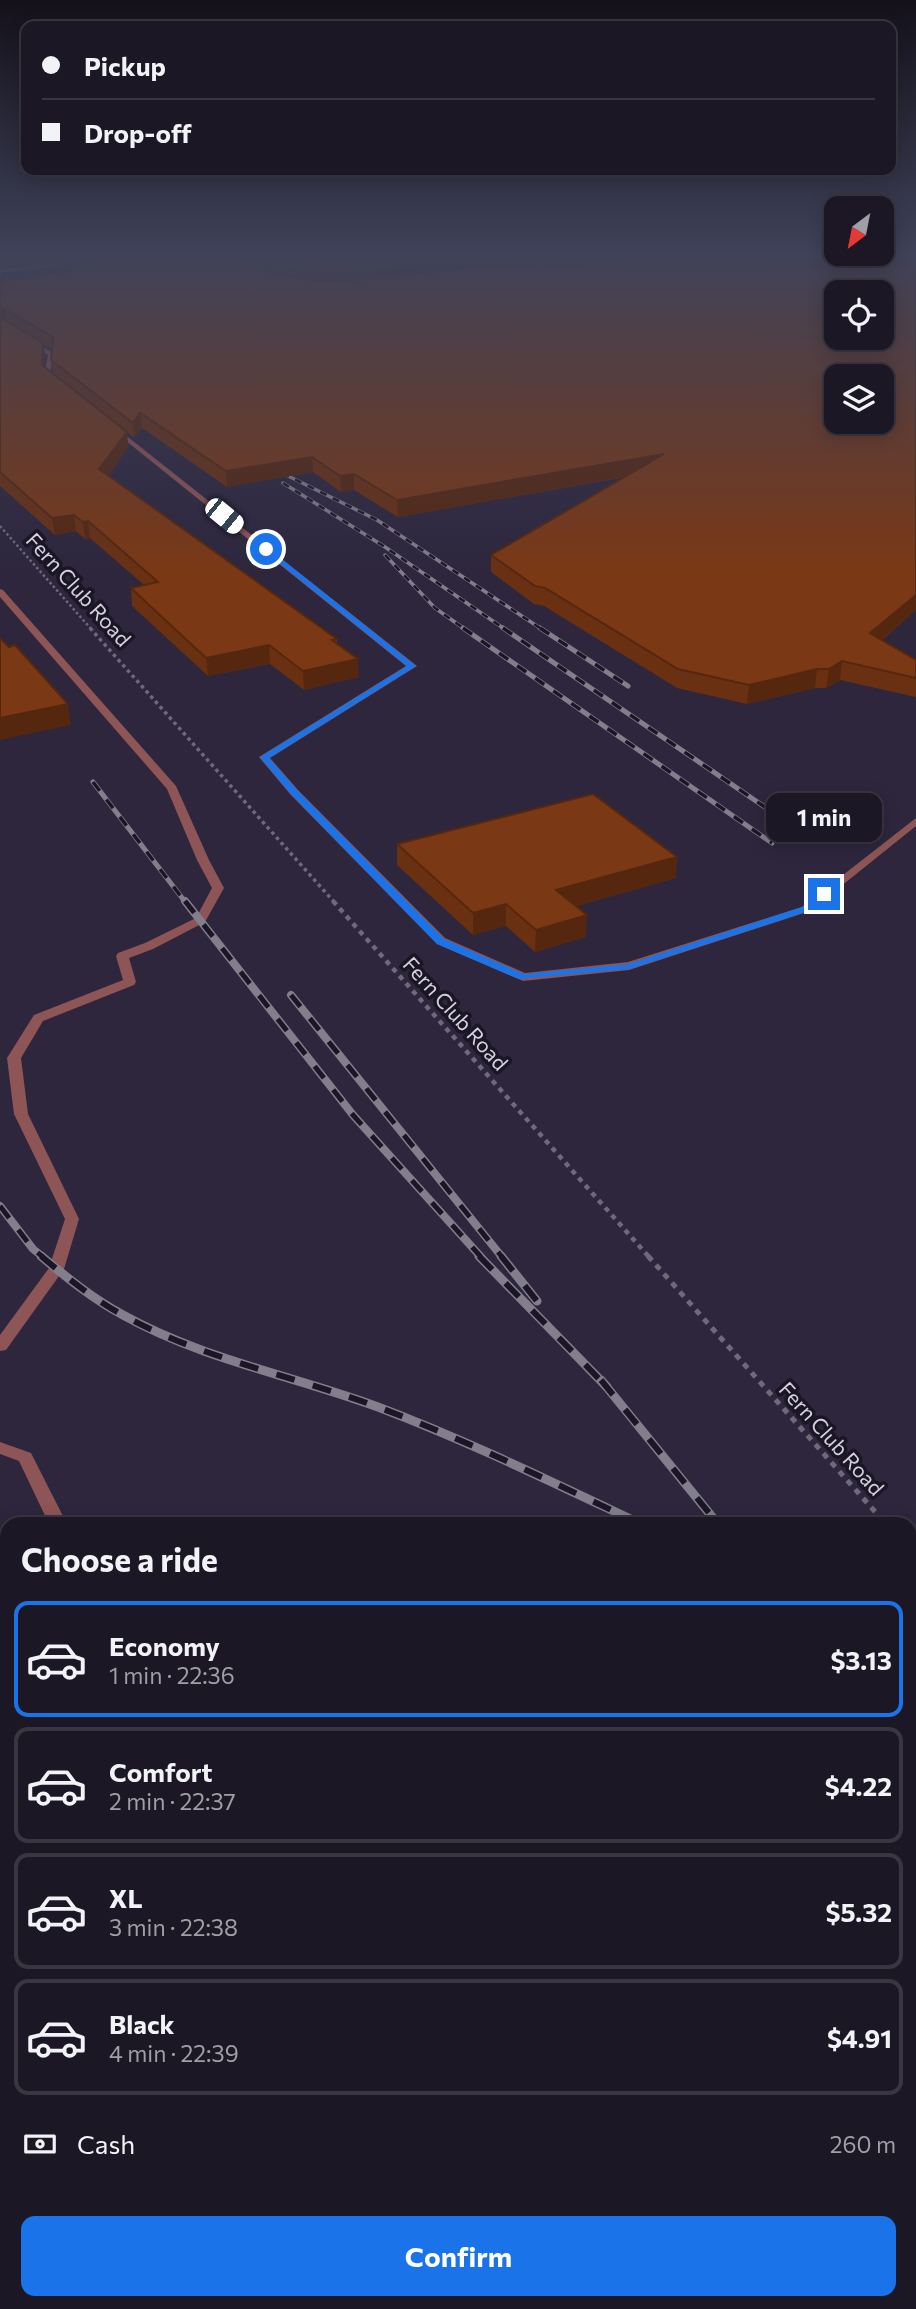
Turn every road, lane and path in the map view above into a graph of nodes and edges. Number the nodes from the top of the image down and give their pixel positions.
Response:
1 (50, 362) edge
2 (67, 391) edge
3 (98, 416) edge
4 (0, 526) edge
5 (0, 592) edge
6 (916, 821) edge
7 (0, 1346) edge
8 (0, 1448) edge
9 (55, 1517) edge
10 (880, 1517) edge

1 - 2 lane
3 - 6 lane
4 - 10 path, Fern Club Road
5 - 7 lane
8 - 9 lane

